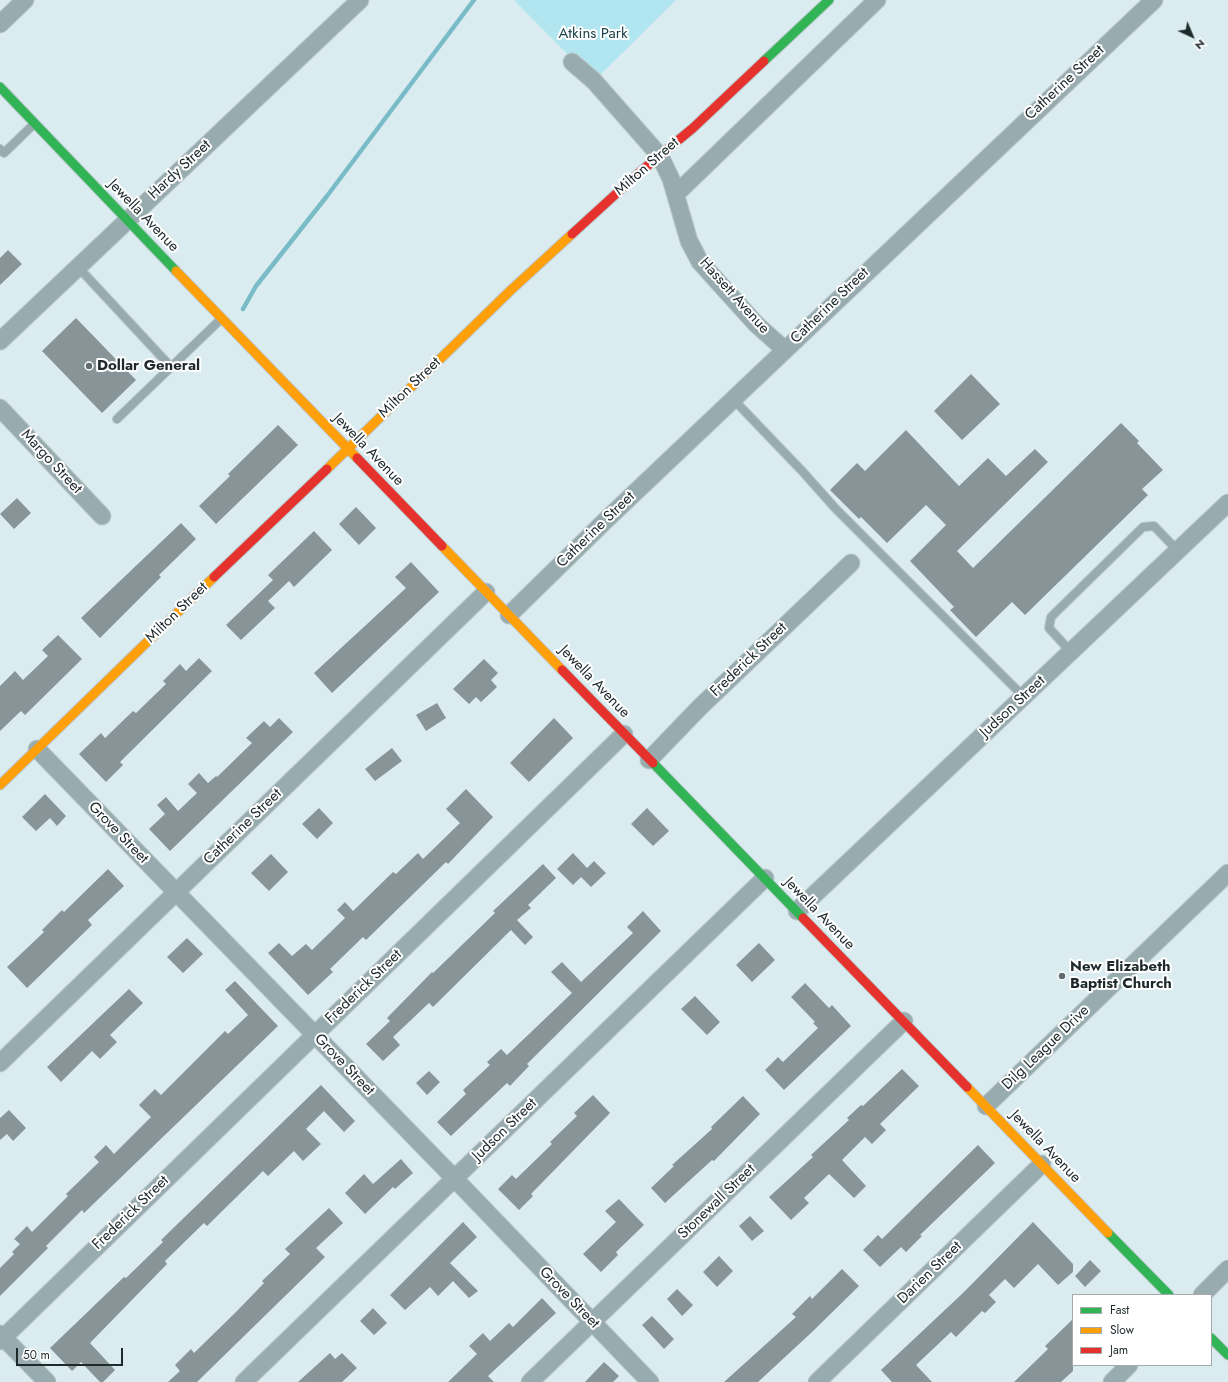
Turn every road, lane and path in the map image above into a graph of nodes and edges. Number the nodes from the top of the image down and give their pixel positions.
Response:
1 (25, 0) edge
2 (360, 0) edge
3 (829, 0) edge
4 (877, 0) edge
5 (1154, 0) edge
6 (0, 24) edge
7 (572, 62) dead end
8 (0, 87) edge
9 (35, 124) junction
10 (0, 149) edge
11 (660, 156) junction
12 (676, 194) junction
13 (127, 220) junction
14 (78, 267) junction
15 (222, 319) junction
16 (0, 341) edge
17 (785, 350) junction
18 (171, 367) junction
19 (733, 399) junction
20 (0, 408) edge
21 (117, 418) dead end
22 (347, 448) junction
23 (1228, 503) edge
24 (102, 516) dead end
25 (1178, 551) junction
26 (851, 563) dead end
27 (486, 592) junction
28 (509, 615) junction
29 (1070, 652) junction
30 (1024, 697) junction
31 (624, 734) junction
32 (37, 749) junction
33 (650, 760) junction
34 (0, 785) edge
35 (1228, 873) edge
36 (765, 878) junction
37 (176, 892) junction
38 (797, 911) junction
39 (904, 1021) junction
40 (314, 1036) junction
41 (0, 1063) edge
42 (986, 1106) junction
43 (1042, 1164) junction
44 (455, 1179) junction
45 (1228, 1269) edge
46 (1168, 1294) edge
47 (1203, 1294) edge
48 (592, 1322) junction
49 (1, 1337) edge
50 (1212, 1339) edge
51 (1228, 1355) edge
52 (1128, 1366) edge
53 (47, 1382) edge
54 (244, 1382) edge
55 (530, 1382) edge
56 (650, 1382) edge
57 (817, 1382) edge
58 (1112, 1382) edge

1 - 6 street
2 - 13 street, Hardy Street
3 - 11 main road, Milton Street
4 - 12 street
5 - 17 street, Catherine Street
7 - 11 street, Hassett Avenue
8 - 9 main road, Jewella Avenue
9 - 10 lane
9 - 13 main road, Jewella Avenue
11 - 12 street, Hassett Avenue
11 - 22 main road, Milton Street
12 - 17 street, Hassett Avenue
13 - 14 street, Hardy Street
13 - 15 main road, Jewella Avenue
14 - 16 street, Hardy Street
14 - 18 lane
15 - 18 lane
15 - 22 main road, Jewella Avenue
17 - 19 street, Catherine Street
18 - 21 lane
19 - 28 street, Catherine Street
19 - 30 lane
20 - 24 street, Margo Street
22 - 27 main road, Jewella Avenue
22 - 32 main road, Milton Street
23 - 25 street, Judson Street
25 - 29 street, Judson Street
25 - 29 lane
26 - 33 street, Frederick Street
27 - 28 main road, Jewella Avenue
27 - 37 street, Catherine Street
28 - 31 main road, Jewella Avenue
29 - 30 street, Judson Street
30 - 38 street, Judson Street
31 - 33 main road, Jewella Avenue
31 - 40 street, Frederick Street
32 - 34 main road, Milton Street
32 - 37 street, Grove Street
33 - 36 main road, Jewella Avenue
35 - 42 street, Dilg League Drive
36 - 38 main road, Jewella Avenue
36 - 44 street, Judson Street
37 - 40 street, Grove Street
37 - 41 street, Catherine Street
38 - 39 main road, Jewella Avenue
39 - 42 main road, Jewella Avenue
39 - 48 street, Stonewall Street
40 - 44 street, Grove Street
40 - 49 street, Frederick Street
42 - 43 main road, Jewella Avenue
43 - 46 main road, Jewella Avenue
43 - 57 street, Darien Street
44 - 48 street, Grove Street
44 - 54 street, Judson Street
45 - 47 street
48 - 55 street, Stonewall Street
48 - 56 street, Grove Street
49 - 53 street
50 - 51 main road
52 - 58 street

